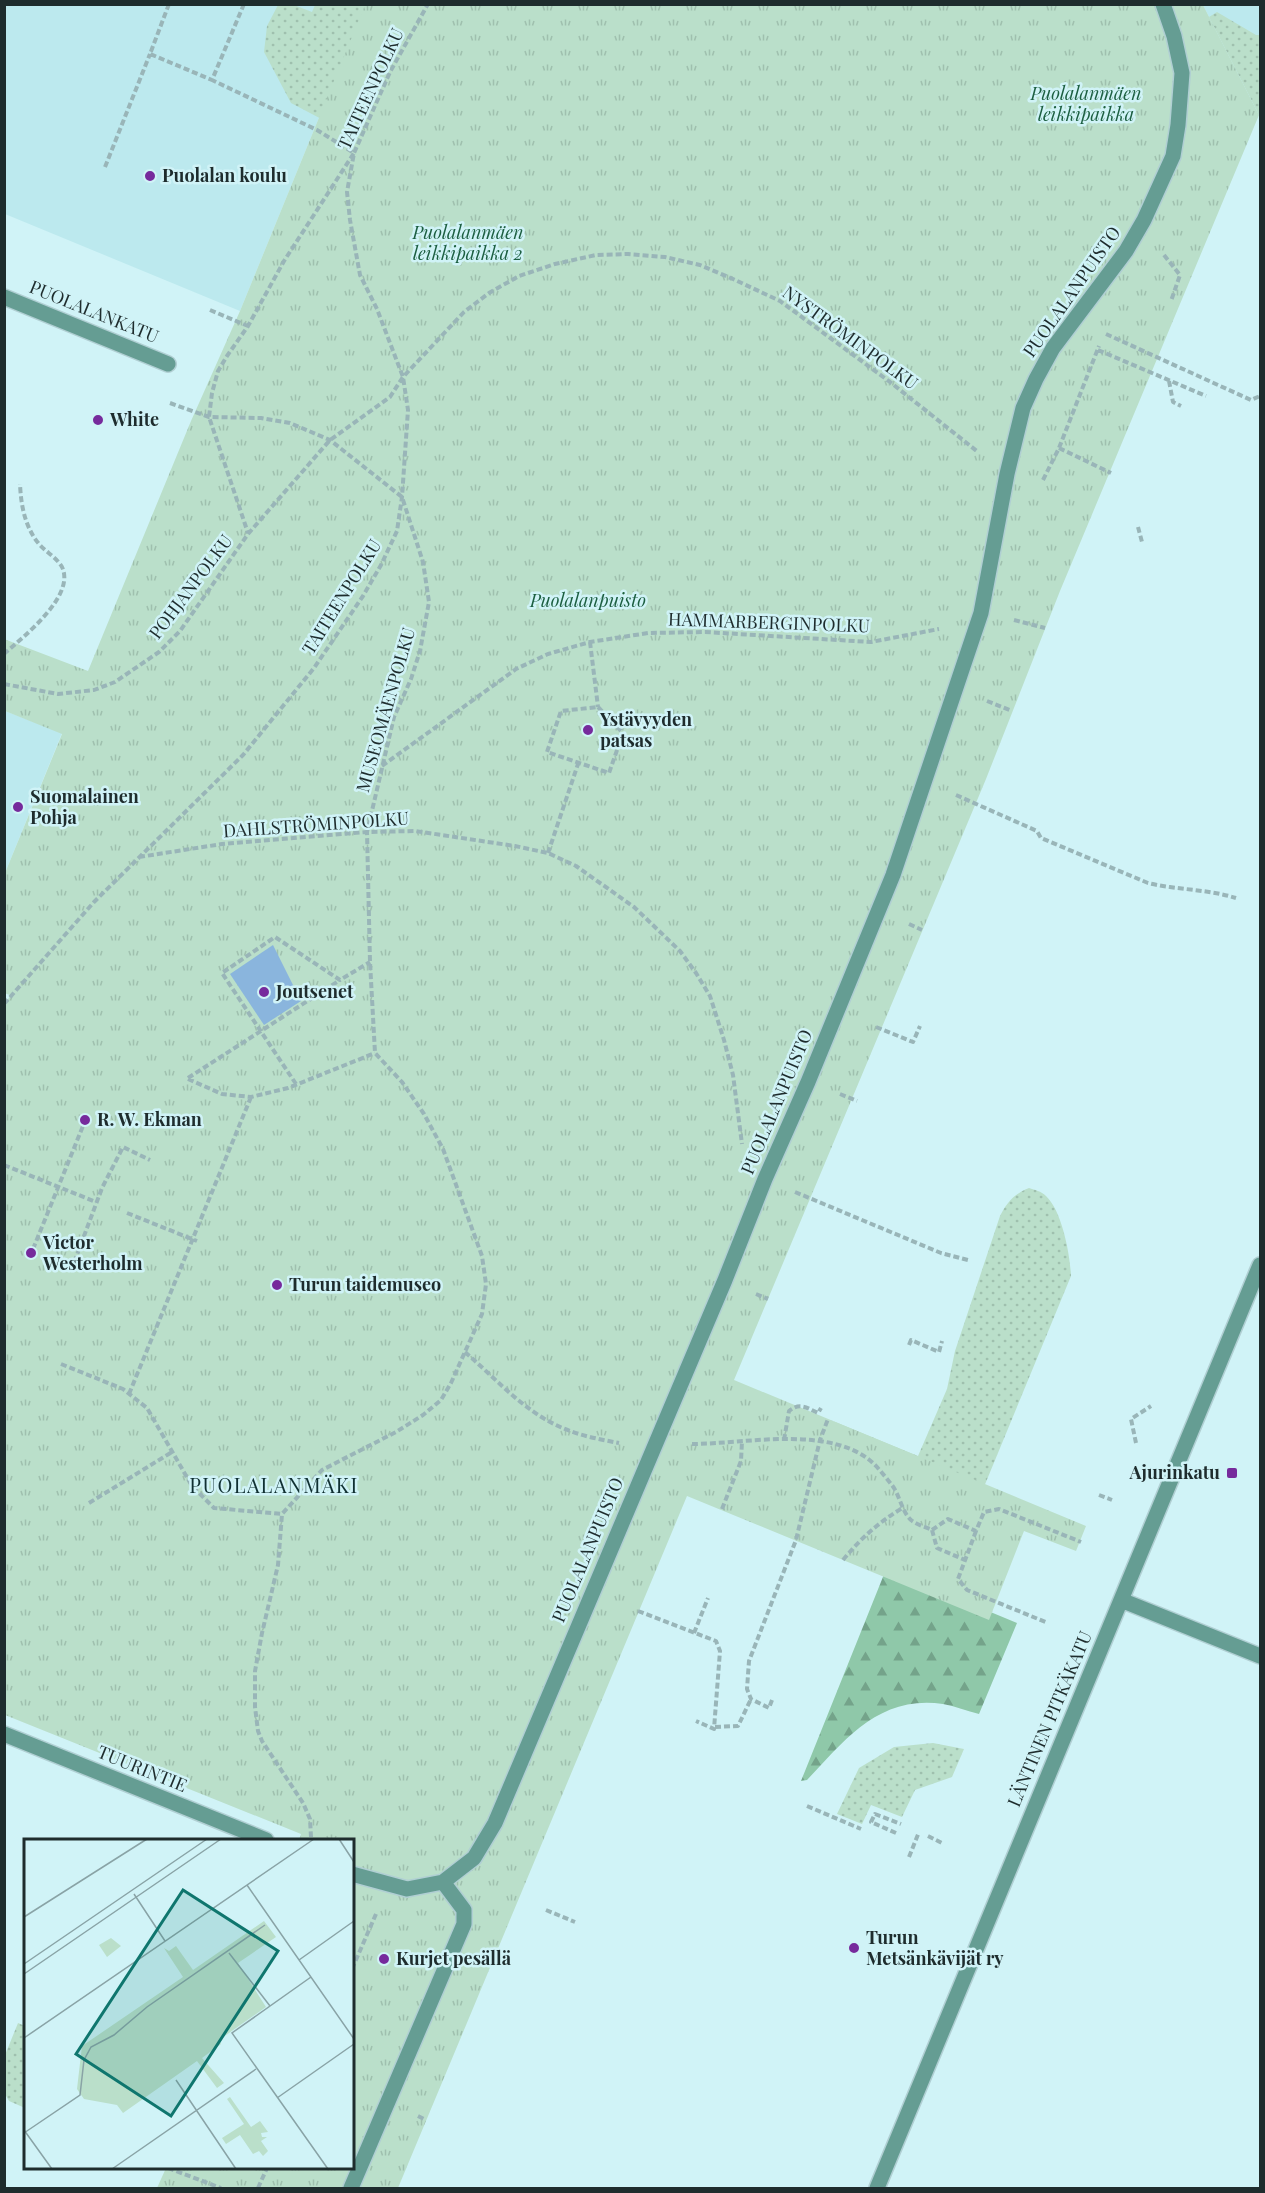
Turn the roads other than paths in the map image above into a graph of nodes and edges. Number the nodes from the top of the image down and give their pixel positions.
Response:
1 (1163, 4) edge
2 (4, 297) edge
3 (168, 364) dead end
4 (1260, 1264) edge
5 (1121, 1600) junction
6 (1260, 1656) edge
7 (4, 1734) edge
8 (264, 1839) edge
9 (354, 1875) edge
10 (443, 1882) junction
11 (351, 2188) edge
12 (877, 2188) edge

1 - 10 street, PUOLALANPUISTO
2 - 3 street, PUOLALANKATU
4 - 5 street, LÄNTINEN PITKÄKATU
5 - 6 street
5 - 12 street, LÄNTINEN PITKÄKATU
7 - 8 street, TUURINTIE
9 - 10 street
10 - 11 street

